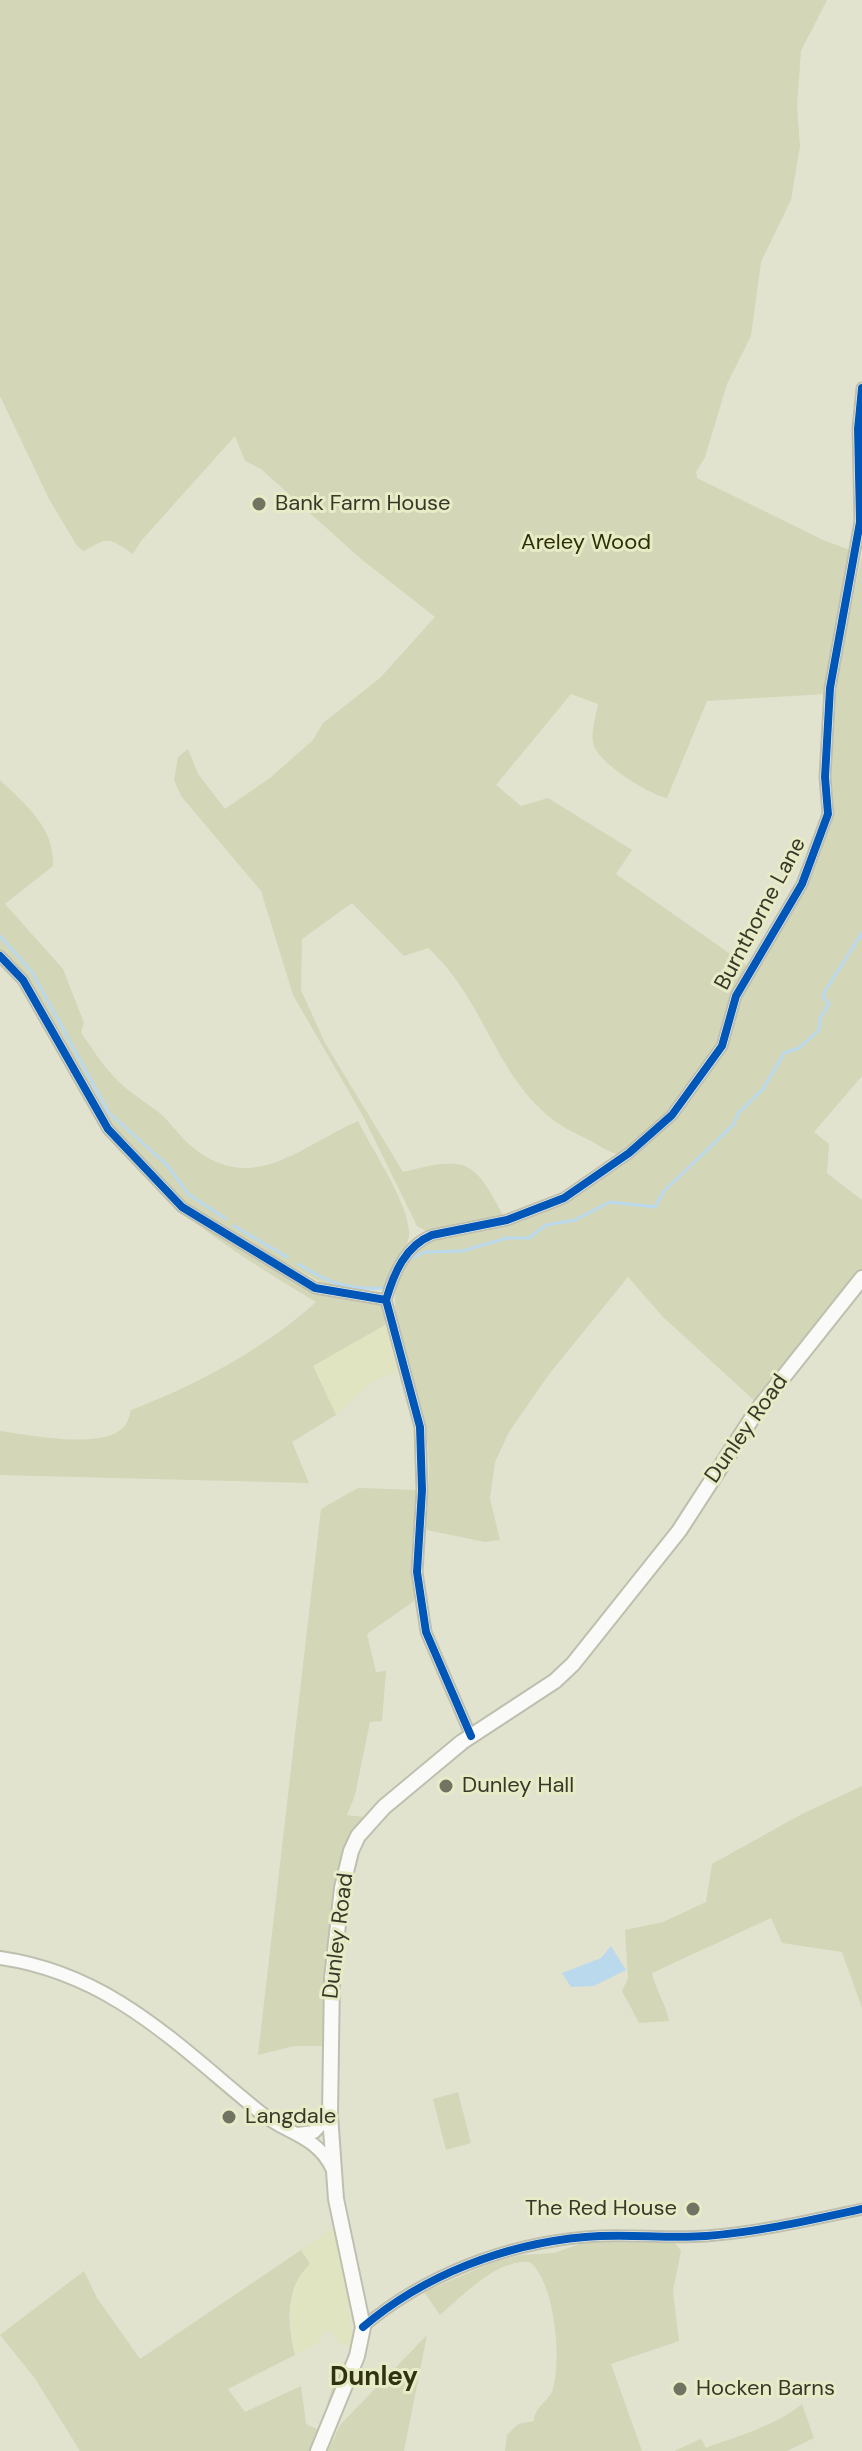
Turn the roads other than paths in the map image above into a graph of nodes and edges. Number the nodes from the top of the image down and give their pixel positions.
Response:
1 (862, 388) edge
2 (0, 956) edge
3 (862, 1278) edge
4 (386, 1300) junction
5 (471, 1736) junction
6 (0, 1958) edge
7 (330, 2115) junction
8 (298, 2134) junction
9 (333, 2171) junction
10 (862, 2209) edge
11 (363, 2327) junction
12 (318, 2451) edge

1 - 4 street, Burnthorne Lane
2 - 4 street
3 - 5 main road, Dunley Road
4 - 5 street
5 - 7 main road, Dunley Road
6 - 8 street
7 - 8 street
7 - 9 main road, Dunley Road
8 - 9 street
9 - 11 main road, Dunley Road
10 - 11 street
11 - 12 main road, Dunley Road

